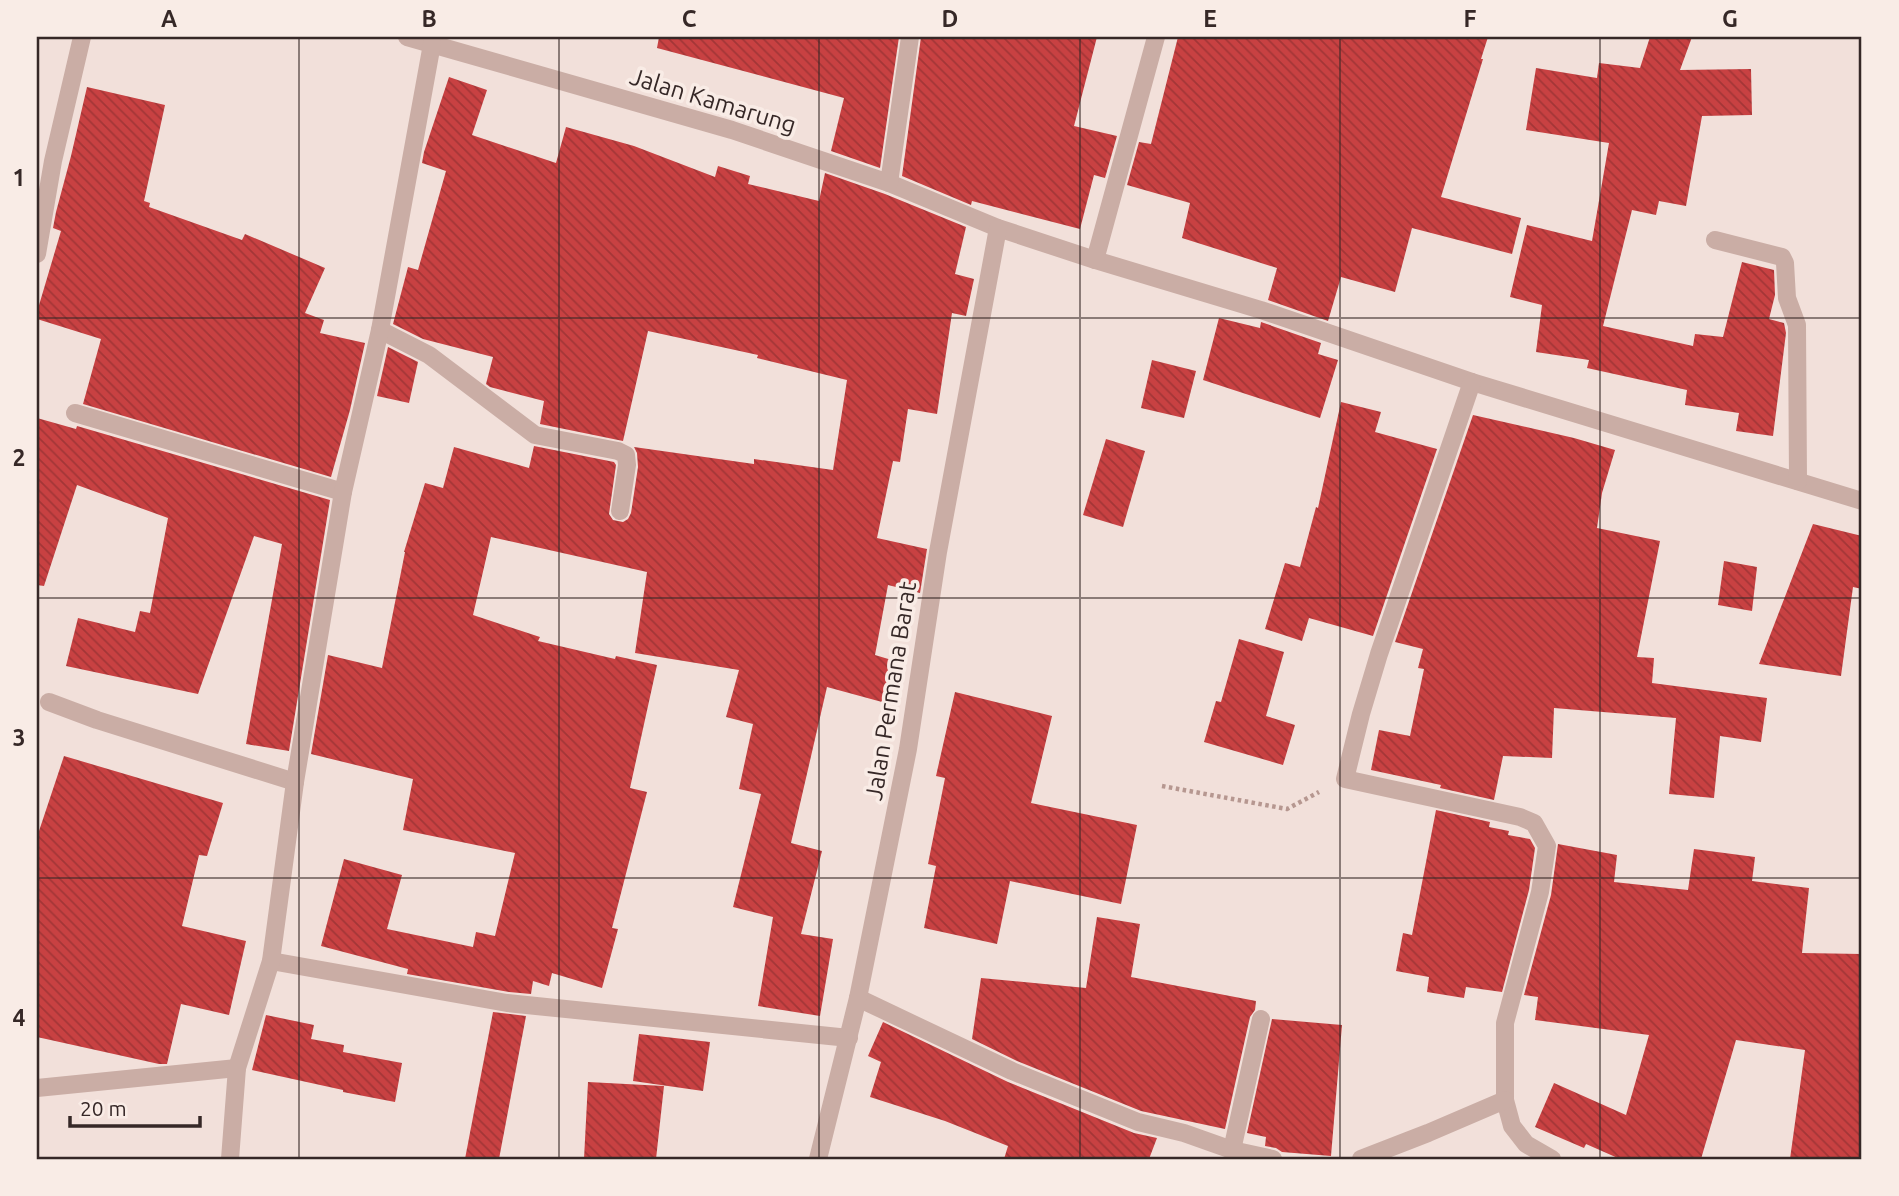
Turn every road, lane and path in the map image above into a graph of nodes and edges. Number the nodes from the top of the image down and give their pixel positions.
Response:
1 (82, 37) edge
2 (407, 37) edge
3 (910, 37) edge
4 (1156, 37) edge
5 (432, 44) junction
6 (889, 183) junction
7 (998, 228) junction
8 (1715, 240) dead end
9 (37, 254) edge
10 (1095, 260) junction
11 (380, 330) junction
12 (1472, 382) junction
13 (75, 413) dead end
14 (1798, 481) junction
15 (343, 492) junction
16 (1862, 501) edge
17 (620, 511) dead end
18 (49, 702) dead end
19 (1345, 779) junction
20 (295, 782) junction
21 (1163, 786) dead end
22 (271, 961) junction
23 (858, 998) junction
24 (1261, 1019) dead end
25 (849, 1038) junction
26 (237, 1068) junction
27 (37, 1088) edge
28 (1505, 1100) junction
29 (1232, 1150) junction
30 (230, 1159) edge
31 (818, 1159) edge
32 (1273, 1159) edge
33 (1361, 1159) edge
34 (1552, 1159) edge

1 - 9 street
2 - 5 street, Jalan Kamarung
3 - 6 street
4 - 10 street
5 - 6 street, Jalan Kamarung
5 - 11 street
6 - 7 street, Jalan Kamarung
7 - 10 street, Jalan Kamarung
7 - 23 street, Jalan Permana Barat
8 - 14 street
10 - 12 street, Jalan Kamarung
11 - 15 street
11 - 17 street
12 - 14 street, Jalan Kamarung
12 - 19 street
13 - 15 street
14 - 16 street, Jalan Kamarung
15 - 20 street
18 - 20 street
19 - 21 path
19 - 28 street
20 - 22 street
22 - 25 street
22 - 26 street
23 - 25 street, Jalan Permana Barat
23 - 29 street
24 - 29 street
25 - 31 street, Jalan Permana Barat
26 - 27 street
26 - 30 street
28 - 33 street
28 - 34 street
29 - 32 street

